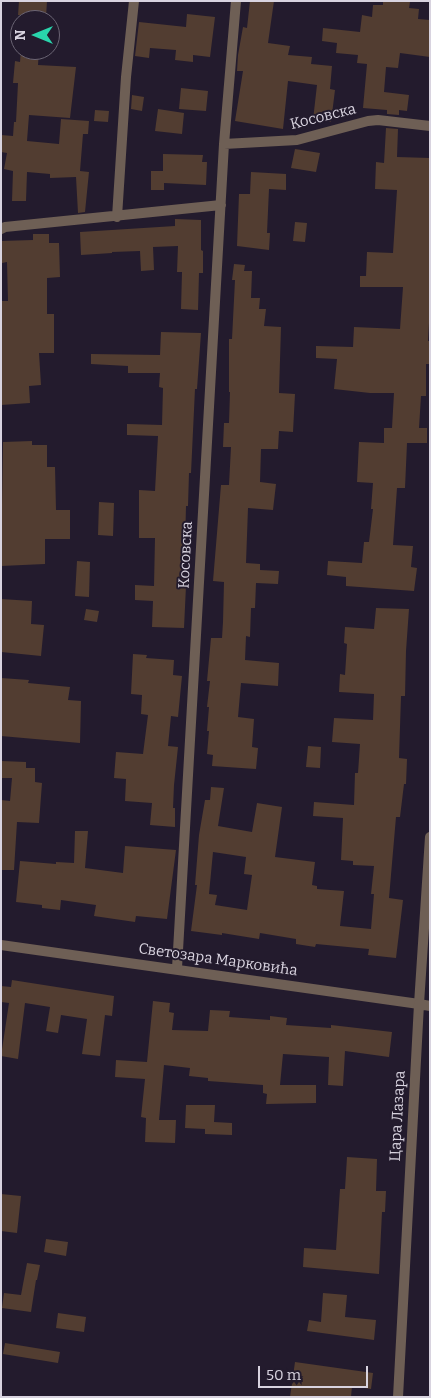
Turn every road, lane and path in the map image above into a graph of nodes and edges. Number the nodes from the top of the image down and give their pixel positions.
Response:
1 (134, 1) edge
2 (236, 1) edge
3 (430, 126) edge
4 (224, 144) junction
5 (221, 205) junction
6 (117, 217) junction
7 (1, 229) edge
8 (430, 837) edge
9 (1, 944) edge
10 (177, 968) junction
11 (425, 1005) edge
12 (398, 1397) edge

1 - 6 street
2 - 4 street, Косовска
3 - 4 street, Косовска
4 - 5 street, Косовска
5 - 6 street
5 - 10 street, Косовска
6 - 7 street
8 - 11 street, Цара Лазара
9 - 10 street, Светозара Марковића
10 - 11 street, Светозара Марковића
11 - 12 street, Цара Лазара

